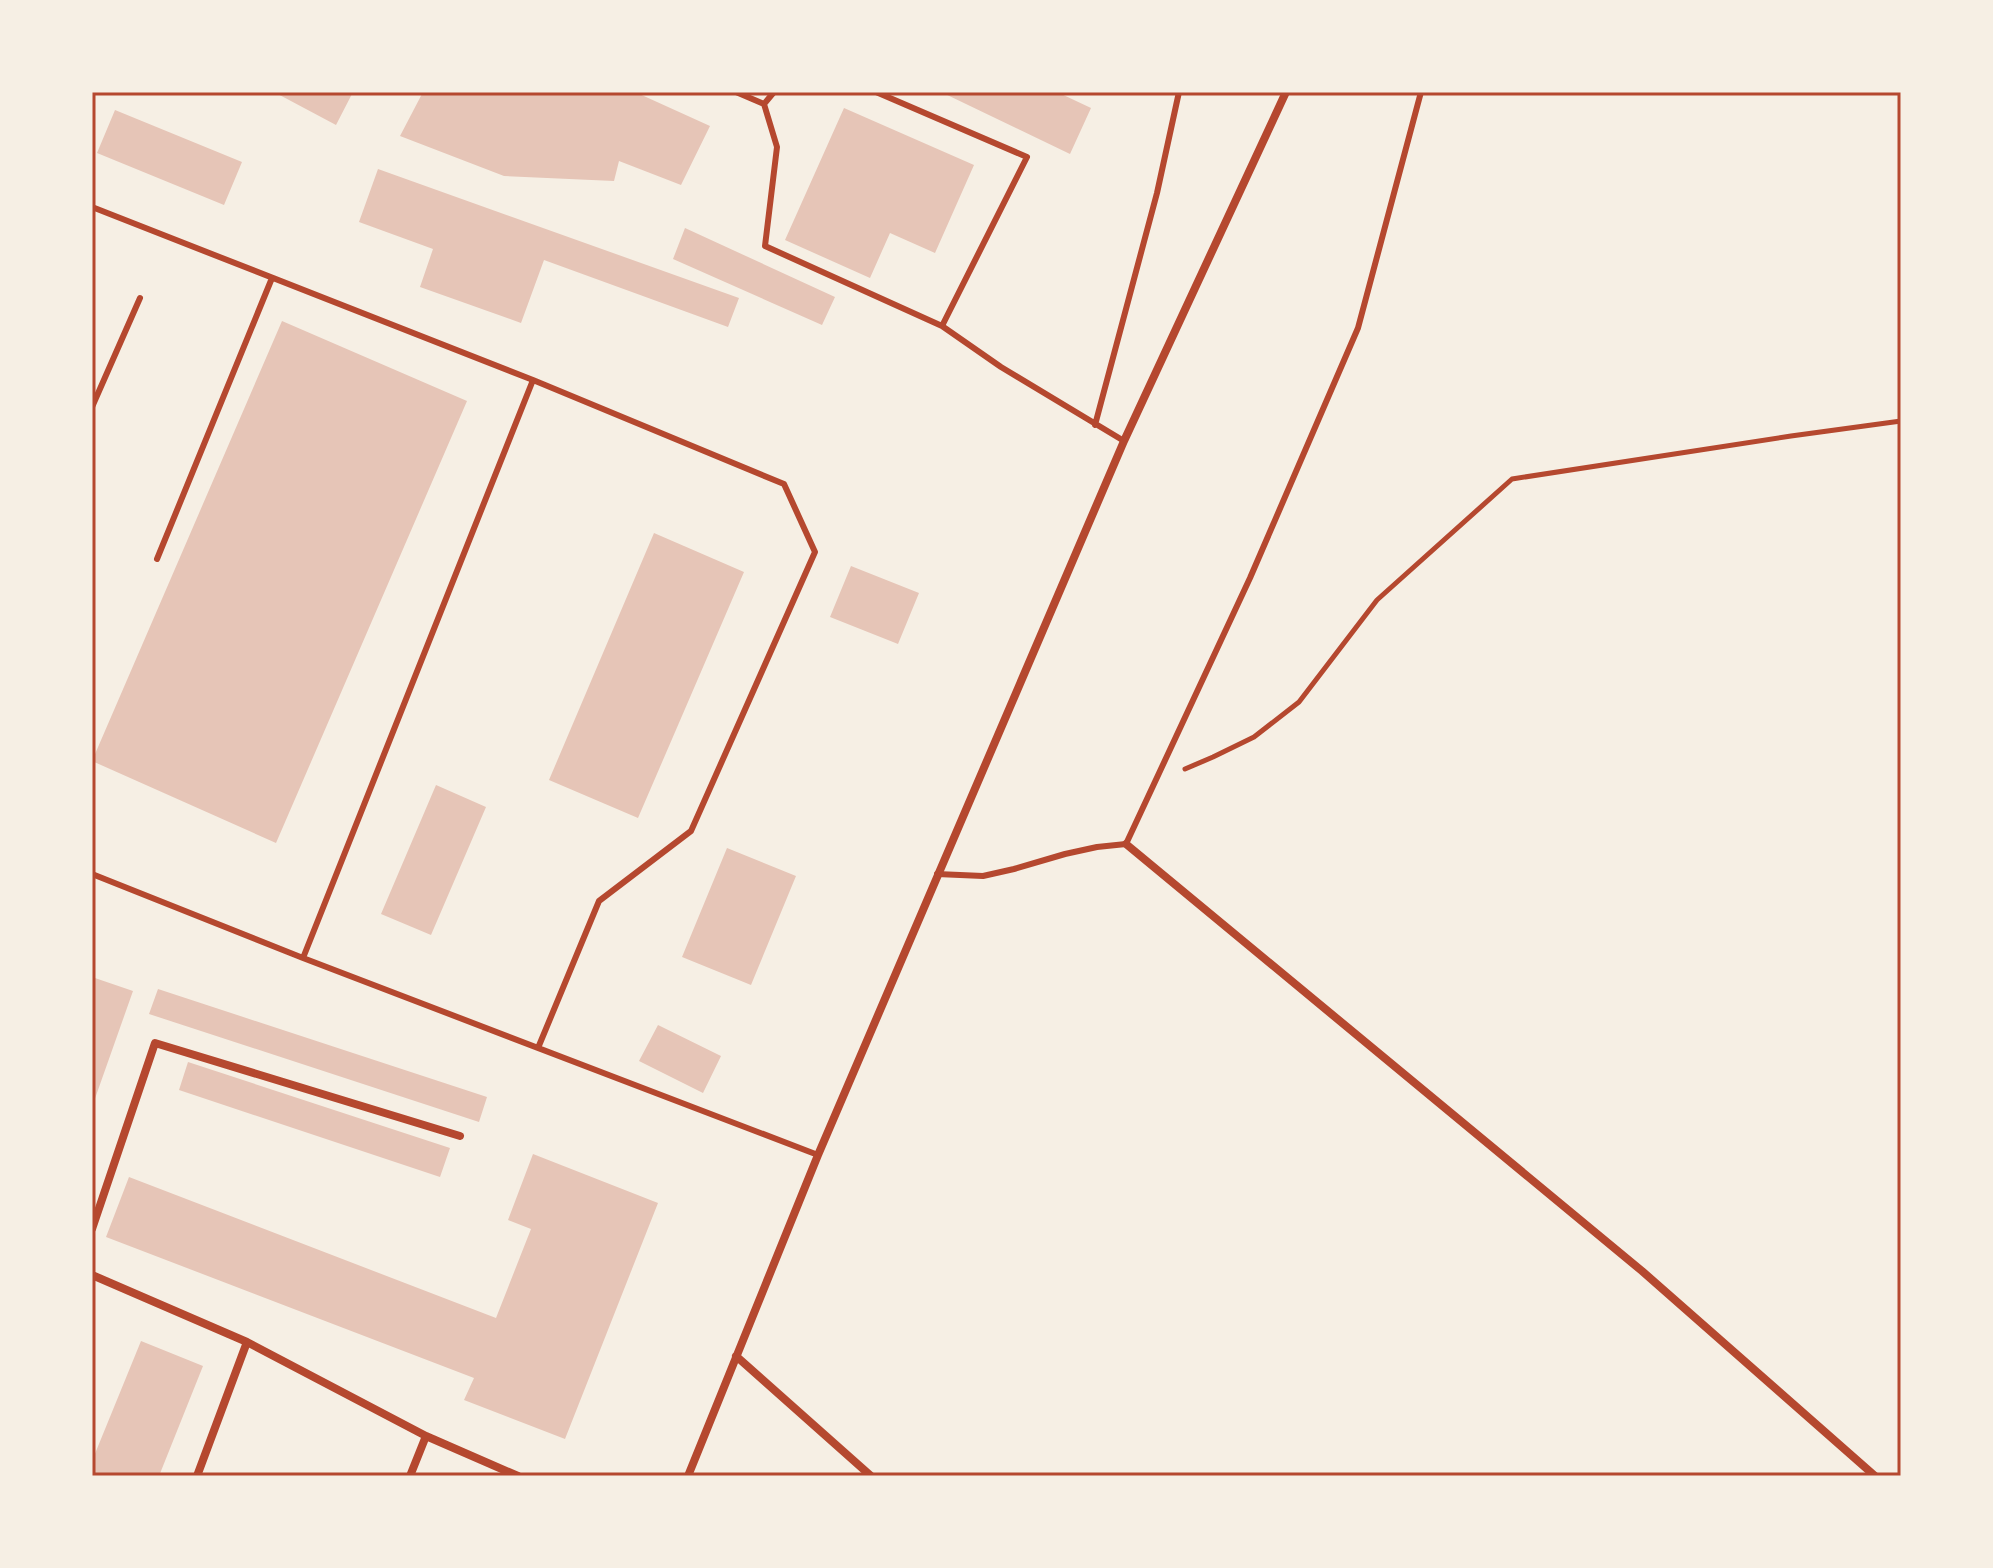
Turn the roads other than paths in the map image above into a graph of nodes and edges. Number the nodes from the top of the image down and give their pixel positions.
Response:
1 (736, 92) edge
2 (774, 92) edge
3 (876, 92) edge
4 (1179, 92) edge
5 (1286, 92) edge
6 (1421, 92) edge
7 (764, 104) junction
8 (92, 207) edge
9 (272, 278) junction
10 (140, 298) dead end
11 (942, 326) junction
12 (533, 380) junction
13 (92, 407) edge
14 (1095, 425) junction
15 (1124, 441) junction
16 (157, 559) dead end
17 (1126, 844) junction
18 (92, 874) edge
19 (937, 874) junction
20 (303, 958) junction
21 (538, 1048) junction
22 (460, 1136) dead end
23 (818, 1155) junction
24 (92, 1229) edge
25 (92, 1275) edge
26 (247, 1342) junction
27 (736, 1356) junction
28 (426, 1436) junction
29 (197, 1476) edge
30 (410, 1476) edge
31 (518, 1476) edge
32 (688, 1476) edge
33 (871, 1476) edge
34 (1875, 1476) edge

1 - 7 lane
2 - 7 lane
3 - 11 lane
4 - 14 lane
5 - 15 street
6 - 17 lane
7 - 11 lane
8 - 9 lane
9 - 12 lane
9 - 16 lane
10 - 13 lane
11 - 14 lane
12 - 20 lane
12 - 21 lane
14 - 15 lane
15 - 19 street
17 - 19 lane
17 - 34 street
18 - 20 lane
19 - 23 street
20 - 21 lane
21 - 23 lane
22 - 24 street
23 - 27 street
25 - 26 street
26 - 28 street
26 - 29 street
27 - 32 street
27 - 33 street
28 - 30 street
28 - 31 street

